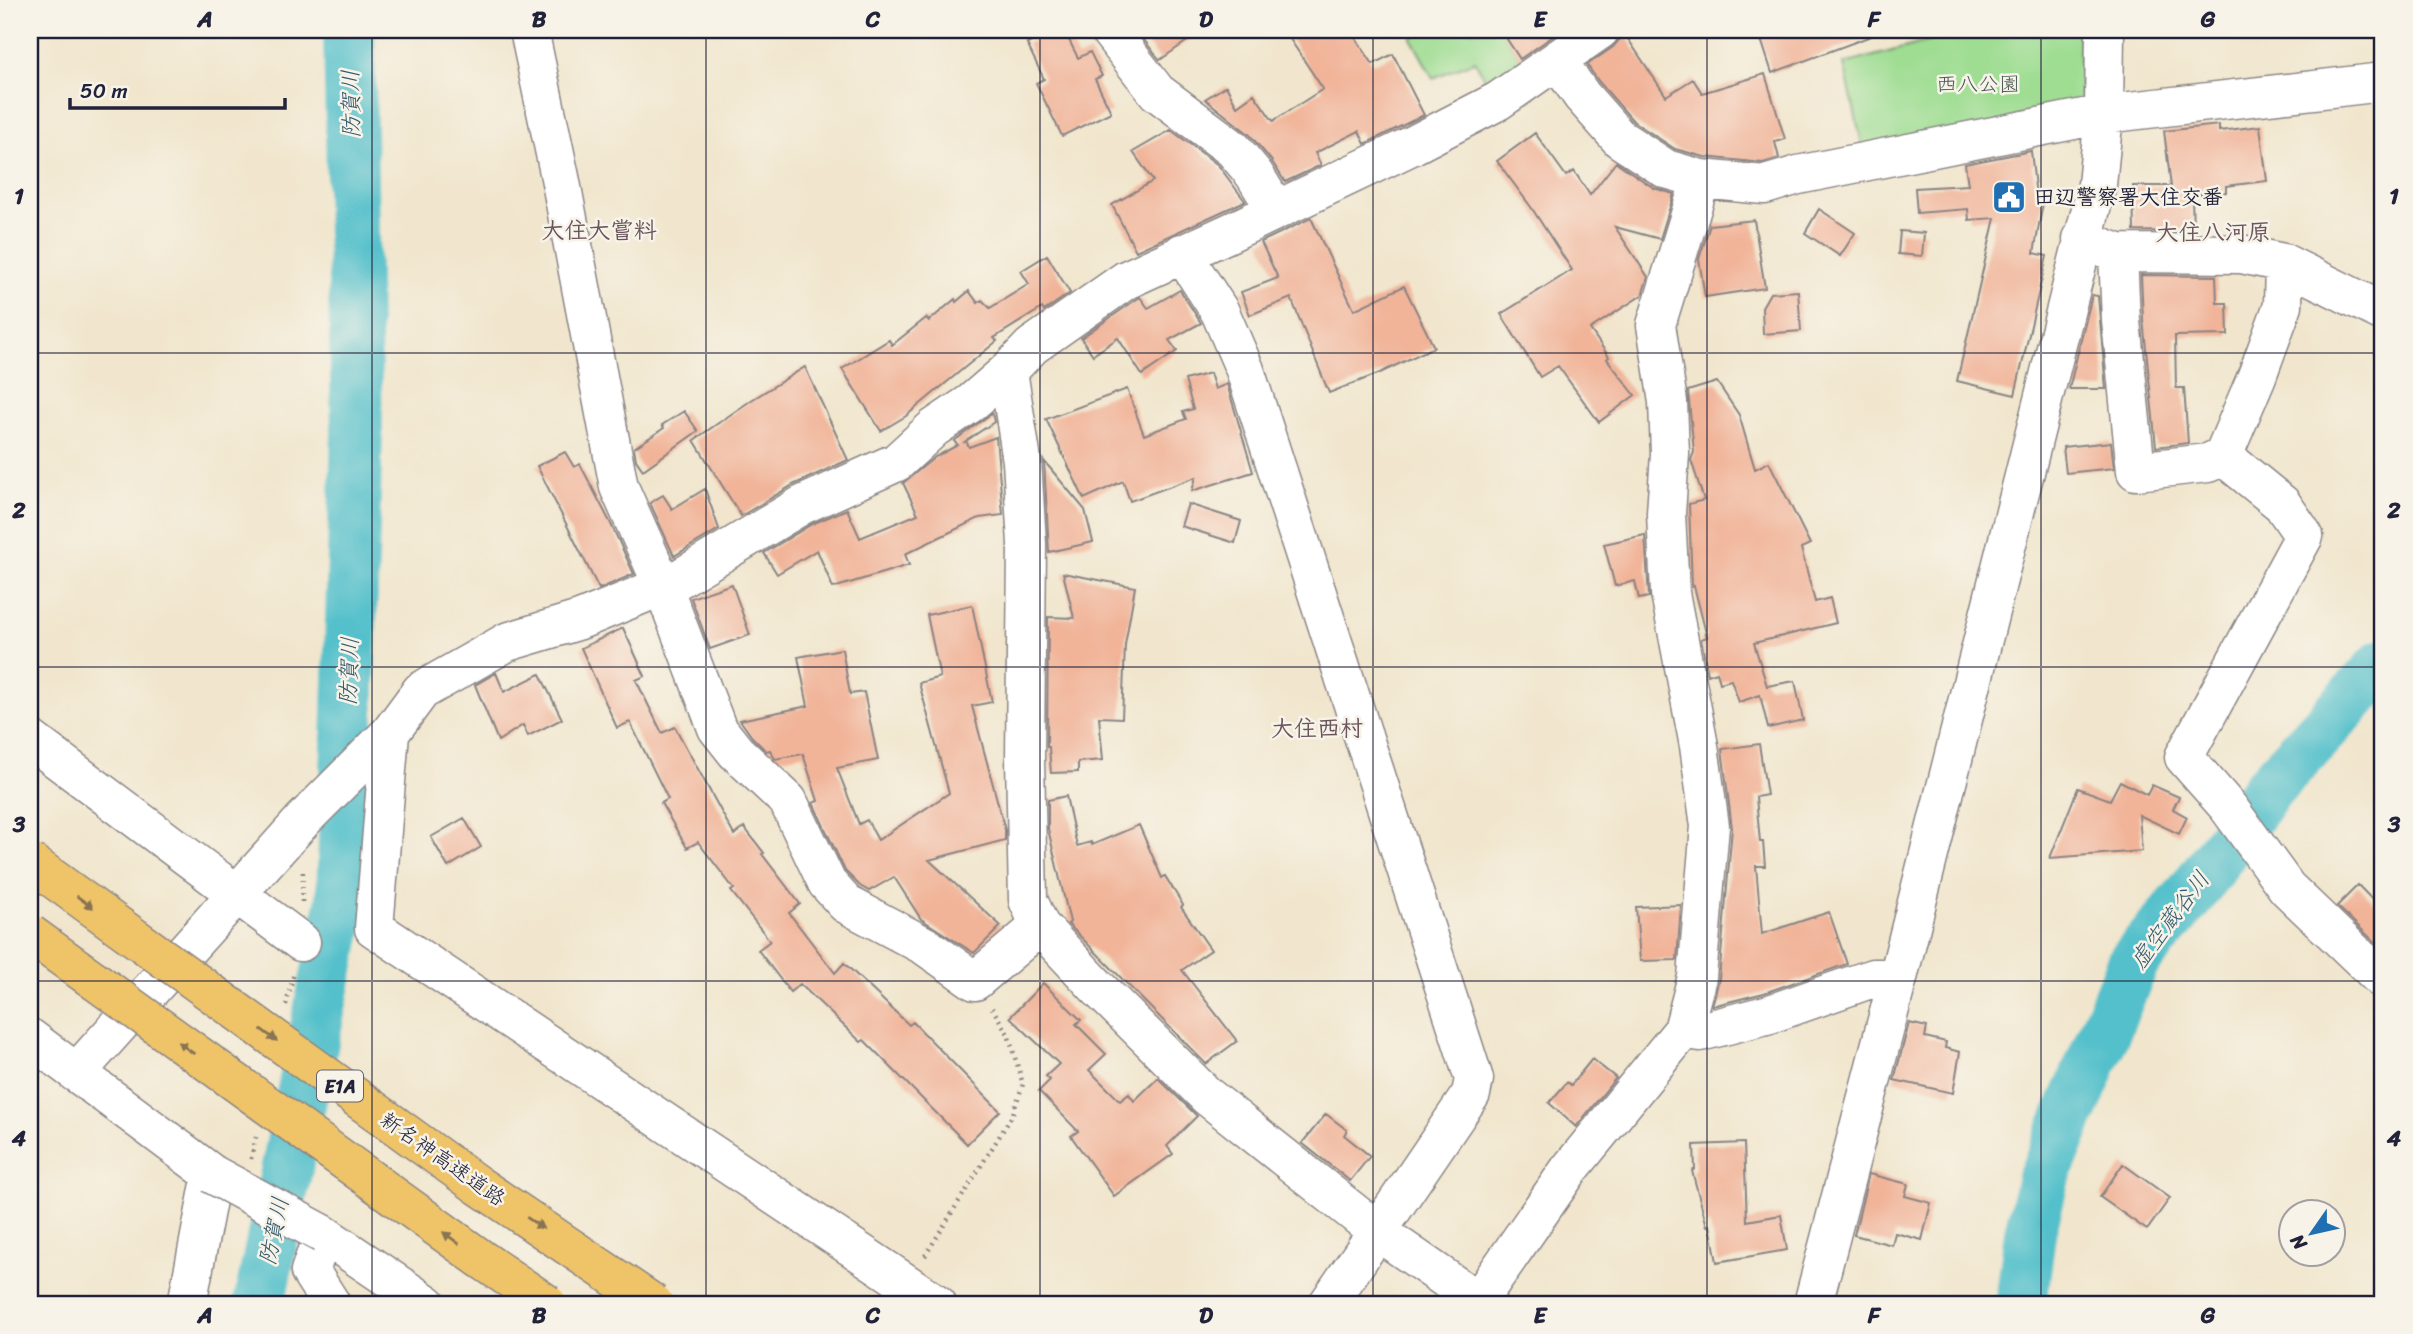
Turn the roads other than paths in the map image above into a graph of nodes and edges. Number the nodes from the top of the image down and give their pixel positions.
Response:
1 (528, 30) edge
2 (1110, 30) edge
3 (1600, 30) edge
4 (2105, 30) edge
5 (1557, 60) junction
6 (2383, 82) edge
7 (2104, 114) junction
8 (1701, 179) junction
9 (1276, 210) junction
10 (2082, 239) junction
11 (1182, 253) junction
12 (2119, 253) junction
13 (2284, 262) junction
14 (2383, 312) edge
15 (1008, 370) junction
16 (2223, 456) junction
17 (662, 584) junction
18 (386, 737) junction
19 (30, 740) edge
20 (30, 862) edge
21 (237, 893) junction
22 (1040, 926) junction
23 (30, 934) edge
24 (301, 942) dead end
25 (1898, 978) junction
26 (2383, 980) edge
27 (1683, 1030) junction
28 (30, 1038) edge
29 (76, 1073) junction
30 (212, 1174) junction
31 (1377, 1231) junction
32 (323, 1234) junction
33 (923, 1294) edge
34 (1480, 1303) edge
35 (187, 1304) edge
36 (331, 1304) edge
37 (427, 1304) edge
38 (547, 1304) edge
39 (654, 1304) edge
40 (1328, 1304) edge
41 (1813, 1304) edge

1 - 17 street
2 - 9 street
3 - 5 street
4 - 7 street
5 - 8 street
5 - 9 street
6 - 7 street
7 - 8 street
7 - 10 street
8 - 27 street
9 - 11 street
10 - 12 street
10 - 25 street
11 - 15 street
11 - 31 street
12 - 13 street
12 - 16 street
13 - 14 street
13 - 16 street
15 - 17 street
15 - 22 street
16 - 26 street
17 - 18 street
17 - 22 street
18 - 21 street
18 - 33 street
19 - 21 street
20 -> 39 highway, 新名神高速道路 / E1A, bridge
21 - 24 street
21 - 29 street
22 - 31 street
38 -> 23 highway, bridge
25 - 27 street
25 - 41 street
27 - 34 street
28 - 29 street
29 - 30 street
30 - 32 street, bridge
30 - 35 street
31 - 34 street
31 - 40 street
32 - 36 street
32 - 37 street

